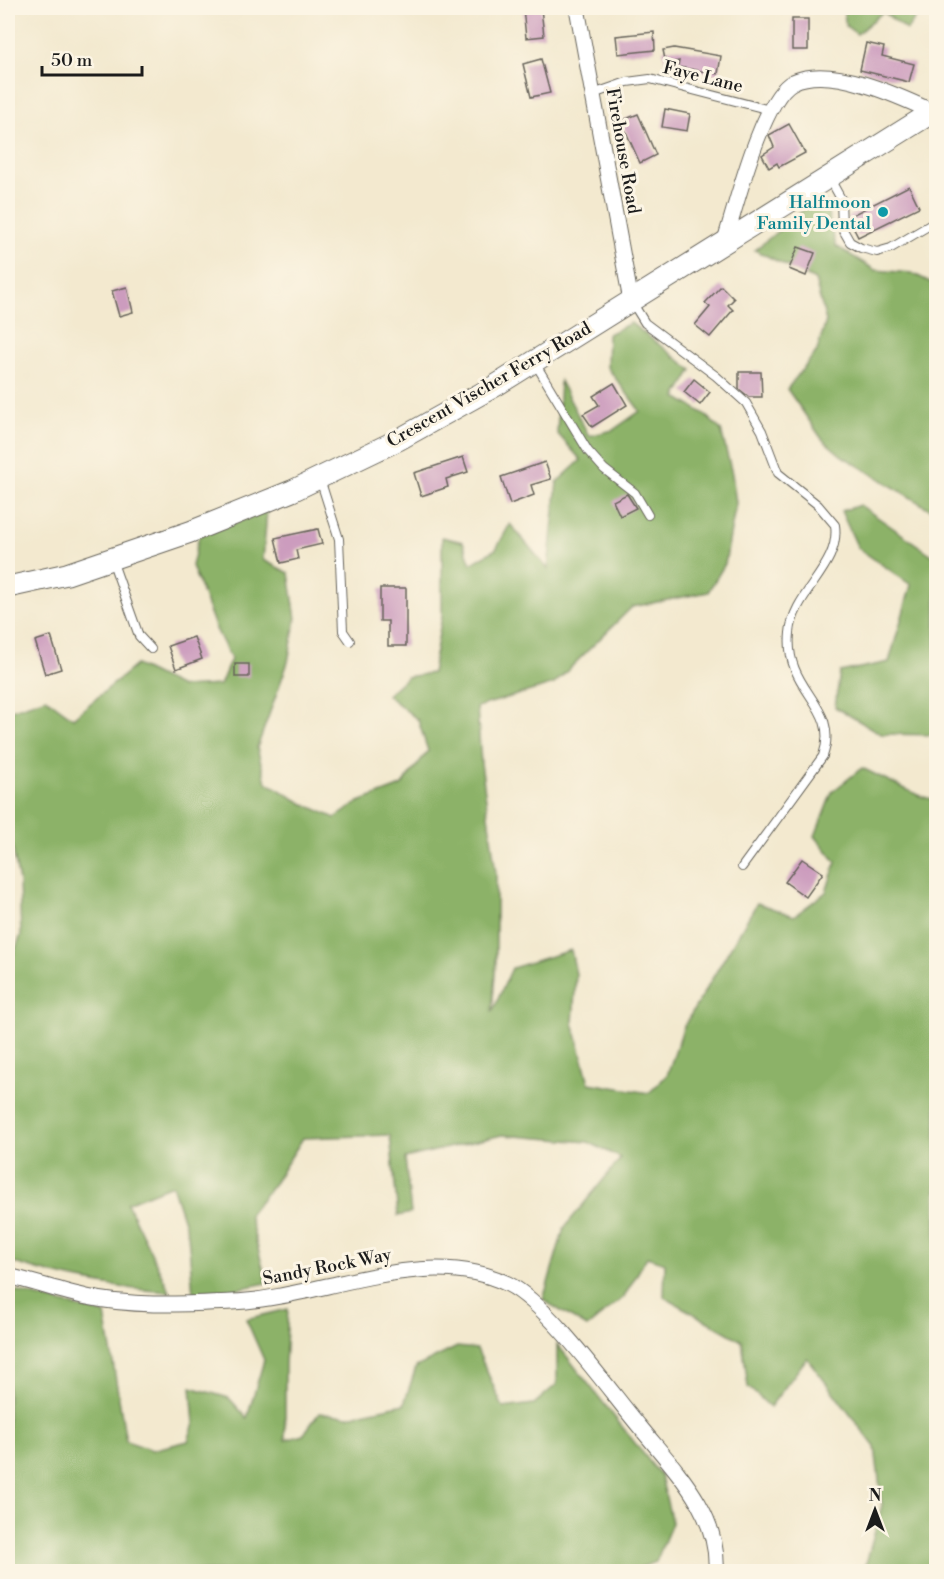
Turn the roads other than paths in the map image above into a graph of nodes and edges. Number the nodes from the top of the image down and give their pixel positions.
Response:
1 (577, 8) edge
2 (593, 94) junction
3 (770, 110) junction
4 (935, 111) edge
5 (830, 179) junction
6 (935, 222) dead end
7 (724, 244) junction
8 (631, 301) junction
9 (534, 362) junction
10 (320, 477) junction
11 (648, 515) dead end
12 (111, 559) junction
13 (8, 587) edge
14 (350, 641) dead end
15 (151, 649) dead end
16 (742, 867) dead end
17 (8, 1276) edge
18 (716, 1572) edge

1 - 2 street, Firehouse Road
2 - 3 lane, Faye Lane
2 - 8 street, Firehouse Road
3 - 4 street
3 - 7 street
4 - 5 main road, Crescent Vischer Ferry Road
5 - 6 lane
5 - 7 main road, Crescent Vischer Ferry Road
7 - 8 main road, Crescent Vischer Ferry Road
8 - 9 main road, Crescent Vischer Ferry Road
8 - 16 lane
9 - 10 main road, Crescent Vischer Ferry Road
9 - 11 lane
10 - 12 main road, Crescent Vischer Ferry Road
10 - 14 lane
12 - 13 main road, Crescent Vischer Ferry Road
12 - 15 lane
17 - 18 street, Sandy Rock Way

